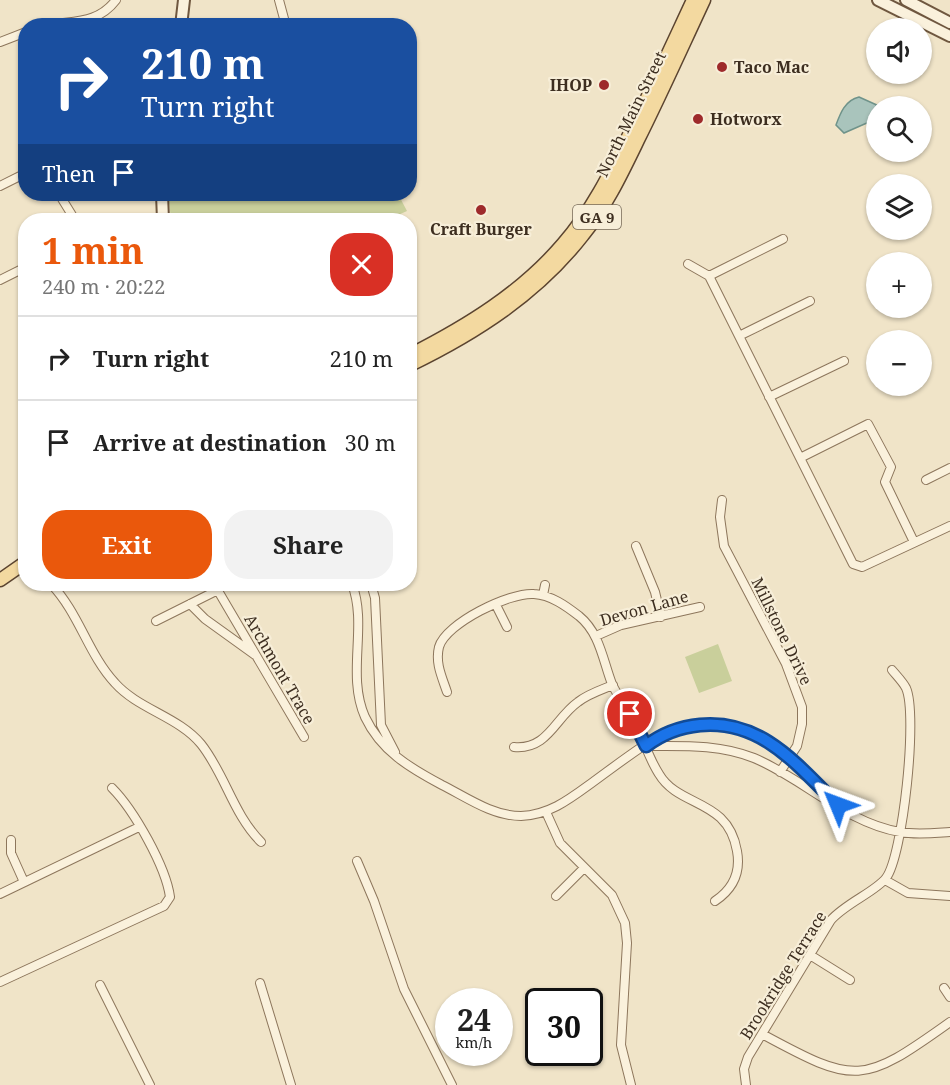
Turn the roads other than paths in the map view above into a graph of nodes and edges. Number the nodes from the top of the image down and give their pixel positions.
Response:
1 (116, 0) edge
2 (184, 0) edge
3 (279, 0) edge
4 (693, 0) edge
5 (704, 0) edge
6 (878, 0) edge
7 (906, 0) edge
8 (92, 18) edge
9 (182, 18) edge
10 (283, 18) edge
11 (950, 23) edge
12 (18, 35) edge
13 (950, 36) edge
14 (0, 42) edge
15 (18, 177) edge
16 (0, 186) edge
17 (783, 239) dead end
18 (688, 264) dead end
19 (18, 271) edge
20 (709, 276) junction
21 (0, 280) edge
22 (810, 301) dead end
23 (739, 336) junction
24 (417, 351) edge
25 (844, 361) dead end
26 (417, 362) edge
27 (769, 397) junction
28 (800, 458) junction
29 (950, 468) edge
30 (926, 480) dead end
31 (722, 500) dead end
32 (950, 526) edge
33 (914, 543) junction
34 (636, 546) dead end
35 (18, 568) edge
36 (0, 580) edge
37 (545, 585) dead end
38 (58, 591) edge
39 (210, 591) edge
40 (218, 591) edge
41 (354, 591) edge
42 (373, 591) edge
43 (543, 595) junction
44 (190, 604) junction
45 (496, 605) junction
46 (700, 607) dead end
47 (661, 617) junction
48 (156, 621) dead end
49 (507, 627) dead end
50 (596, 636) junction
51 (257, 657) junction
52 (892, 670) dead end
53 (613, 685) junction
54 (447, 692) dead end
55 (304, 738) dead end
56 (646, 746) junction
57 (514, 747) dead end
58 (790, 758) junction
59 (401, 761) junction
60 (780, 772) junction
61 (112, 788) dead end
62 (838, 805) junction
63 (546, 812) junction
64 (139, 827) junction
65 (900, 832) junction
66 (950, 832) edge
67 (11, 840) dead end
68 (261, 842) dead end
69 (357, 861) dead end
70 (584, 867) junction
71 (885, 880) junction
72 (24, 882) junction
73 (0, 894) edge
74 (556, 896) dead end
75 (950, 896) edge
76 (714, 901) dead end
77 (810, 955) junction
78 (849, 980) dead end
79 (0, 982) edge
80 (260, 983) dead end
81 (100, 985) dead end
82 (944, 988) dead end
83 (950, 997) edge
84 (950, 1022) edge
85 (762, 1034) junction
86 (150, 1085) edge
87 (291, 1085) edge
88 (452, 1085) edge
89 (631, 1085) edge
90 (746, 1085) edge

1 - 8 street
2 - 9 main road
3 - 10 street
4 - 24 main road, North Main Street / GA 9
5 - 26 main road, North Main Street / GA 9
6 - 13 main road
7 - 11 main road
12 - 14 street
15 - 16 street
17 - 20 street
18 - 20 street
19 - 21 street
20 - 23 street
22 - 23 street
23 - 27 street
25 - 27 street
27 - 28 street
28 - 33 street
28 - 33 street
29 - 30 street
31 - 58 street, Millstone Drive
32 - 33 street
34 - 47 street
35 - 36 main road
37 - 43 street
38 - 68 street
39 - 44 street
40 - 51 street, Archmont Trace
41 - 59 street
42 - 59 street
43 - 45 street
43 - 50 street
44 - 48 street
44 - 51 street
45 - 49 street
45 - 54 street
46 - 47 street, Devon Lane
47 - 50 street, Devon Lane
50 - 53 street
51 - 55 street, Archmont Trace
52 - 65 street
53 - 56 street
53 - 57 street
56 - 58 street
56 - 60 street
56 - 63 street
56 - 76 street
58 - 60 street, Millstone Drive
58 - 62 street
59 - 63 street
60 - 62 street
61 - 64 street
62 - 65 street
63 - 70 street
64 - 72 street
64 - 79 street
65 - 66 street
65 - 71 street
67 - 72 street
69 - 88 street
70 - 74 street
70 - 89 street
71 - 75 street
71 - 77 street, Brookridge Terrace
72 - 73 street
77 - 78 street
77 - 85 street, Brookridge Terrace
80 - 87 street
81 - 86 street
82 - 83 street
84 - 85 street
85 - 90 street, Brookridge Terrace

